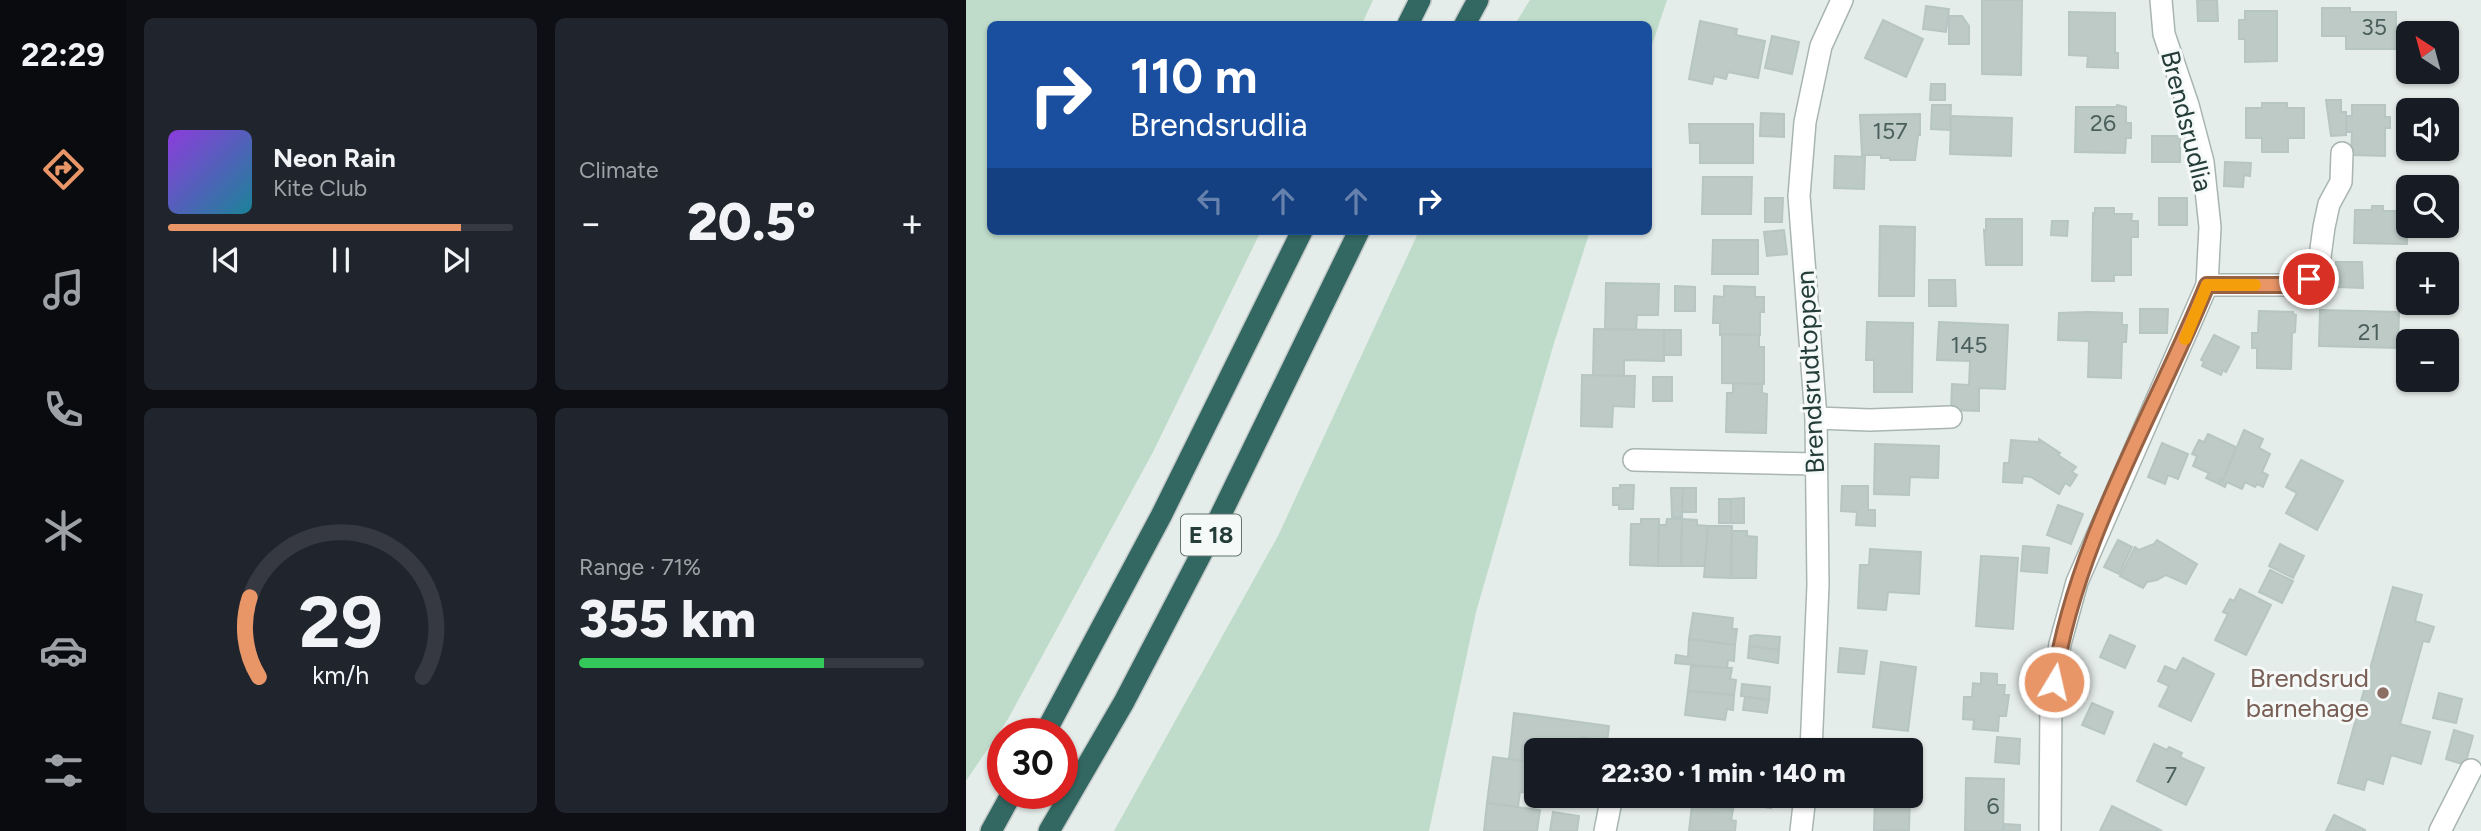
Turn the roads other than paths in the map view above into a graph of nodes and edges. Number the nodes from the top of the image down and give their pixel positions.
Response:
1 (1420, 0) edge
2 (1478, 0) edge
3 (1842, 0) edge
4 (2161, 0) edge
5 (1410, 21) edge
6 (1467, 21) edge
7 (2342, 153) dead end
8 (1300, 235) edge
9 (1357, 235) edge
10 (2207, 285) junction
11 (1951, 417) dead end
12 (1816, 418) junction
13 (1634, 460) dead end
14 (1816, 464) junction
15 (1053, 718) edge
16 (1812, 738) edge
17 (2470, 770) dead end
18 (1610, 808) edge
19 (1804, 808) edge
20 (1003, 809) edge
21 (990, 831) edge
22 (1049, 831) edge
23 (1605, 831) edge
24 (1801, 831) edge
25 (2050, 831) edge
26 (2440, 831) edge

1 - 5 highway
2 - 6 highway
3 - 12 street, Brendsrudtoppen
4 - 10 street, Brendsrudlia
7 - 10 street
8 - 15 highway, E 18
9 - 22 highway, E 18
10 - 25 street, Brendsrudlia
11 - 12 street
12 - 14 street, Brendsrudtoppen
13 - 14 street
14 - 16 street, Brendsrudtoppen
17 - 26 street
18 - 23 street
19 - 24 street
20 - 21 highway

